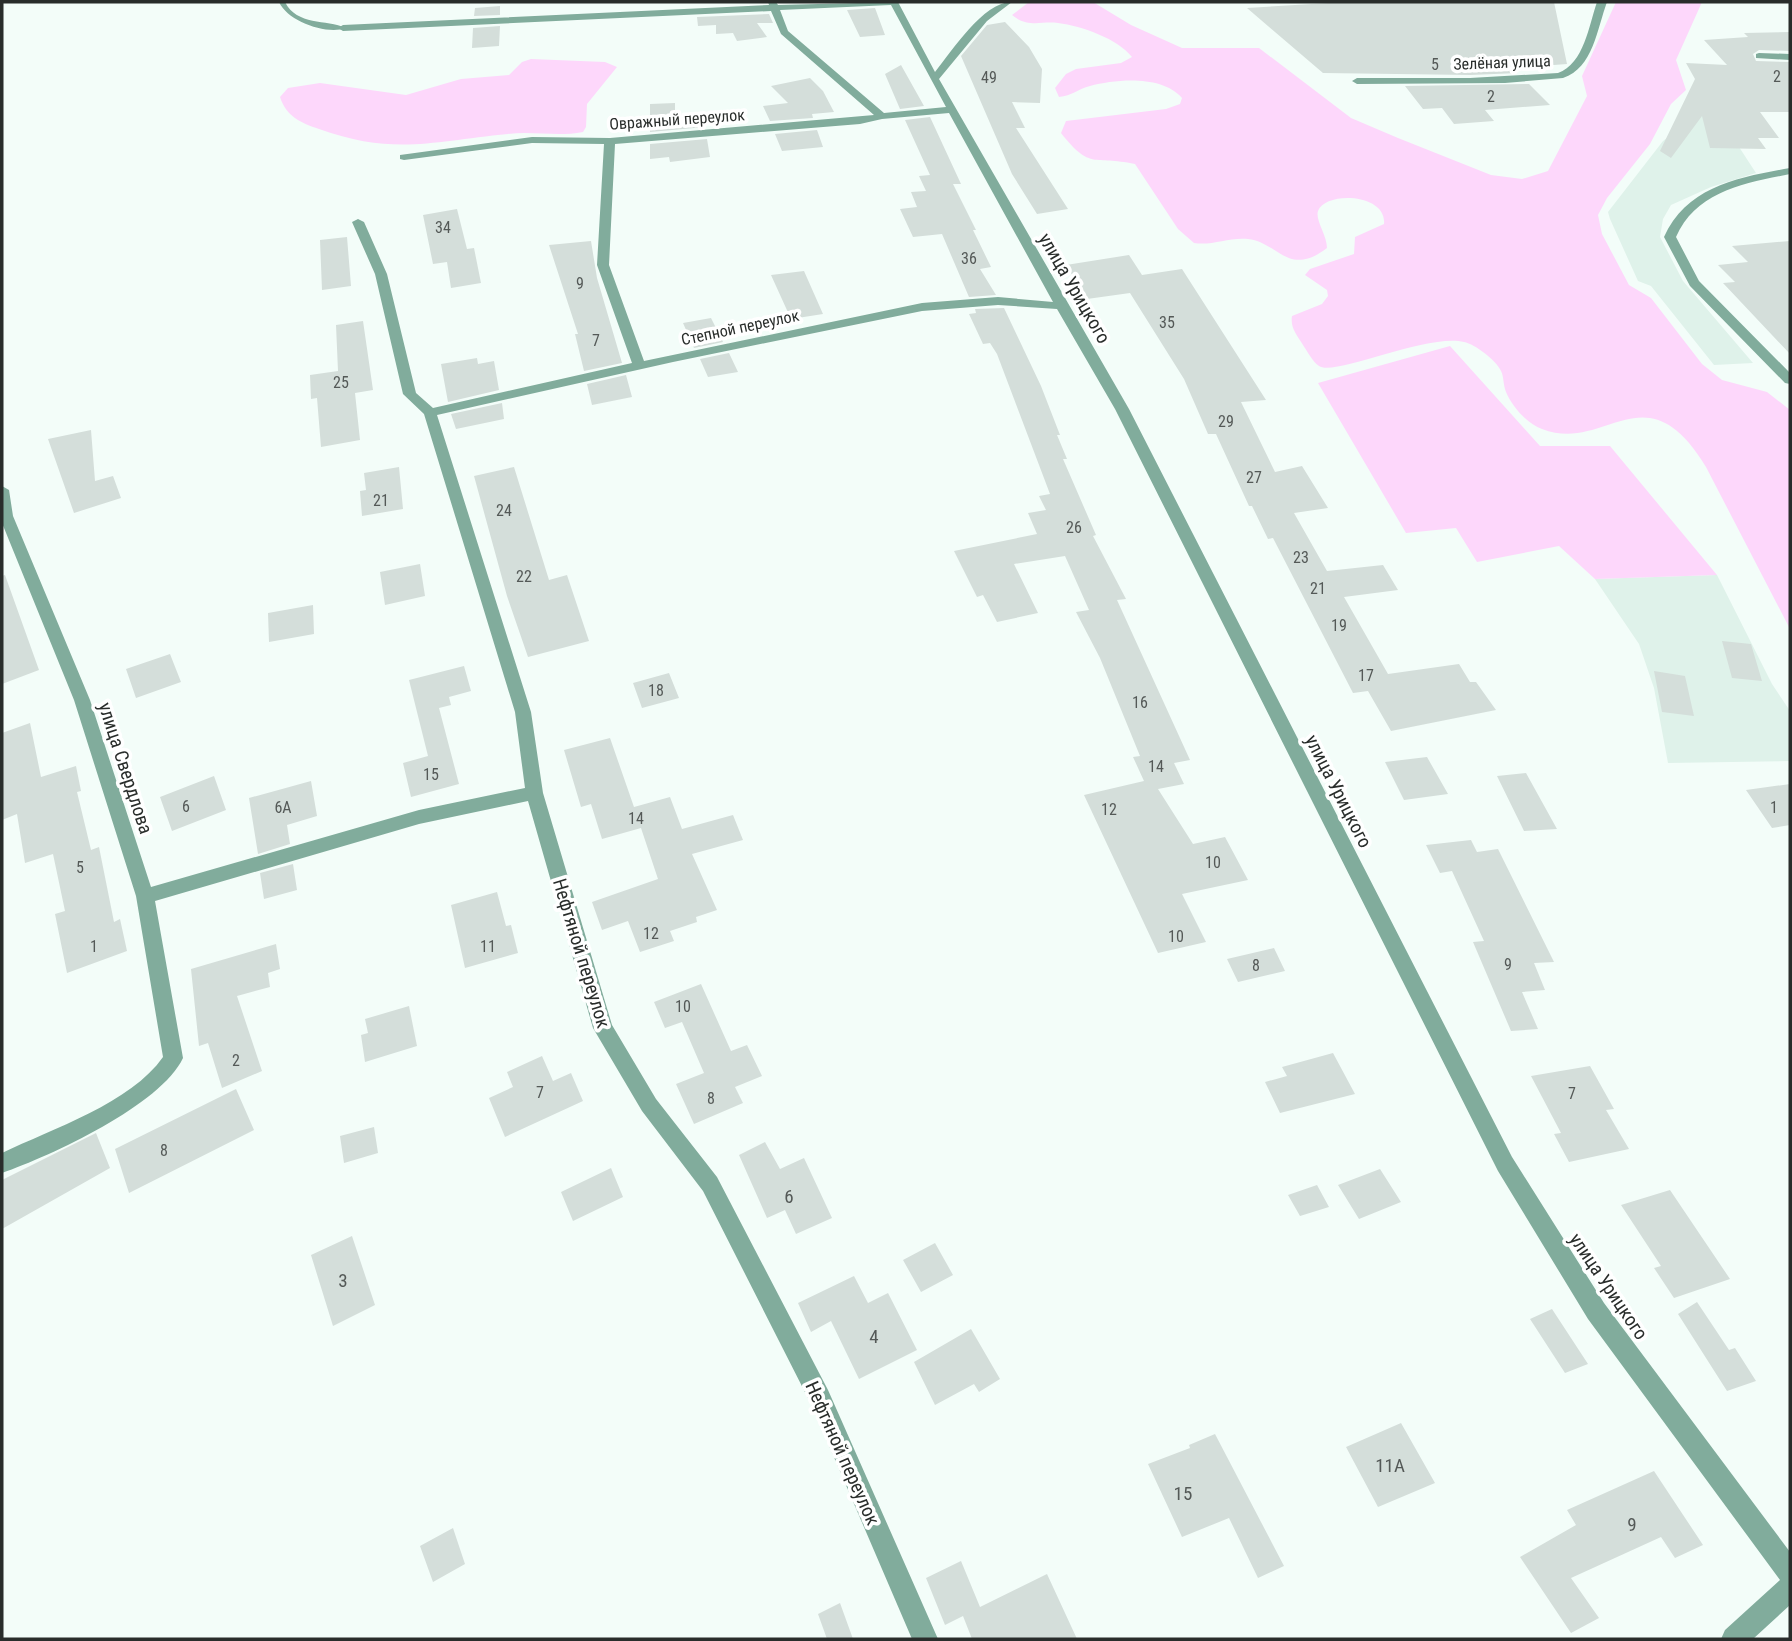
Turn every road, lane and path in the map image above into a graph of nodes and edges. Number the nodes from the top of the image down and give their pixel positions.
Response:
1 (282, 2) edge
2 (894, 2) edge
3 (1007, 2) edge
4 (1602, 2) edge
5 (774, 6) edge
6 (343, 28) joint
7 (1759, 57) dead end
8 (1790, 57) edge
9 (935, 78) junction
10 (1357, 81) dead end
11 (952, 110) junction
12 (883, 116) junction
13 (610, 141) junction
14 (404, 157) dead end
15 (1790, 171) edge
16 (358, 222) dead end
17 (1060, 306) junction
18 (639, 366) junction
19 (1790, 380) edge
20 (430, 413) junction
21 (2, 490) edge
22 (534, 793) junction
23 (145, 896) junction
24 (2, 1163) edge
25 (1790, 1572) edge
26 (1790, 1588) edge
27 (925, 1639) edge
28 (1734, 1639) edge

1 - 6 lane
2 - 5 street
2 - 9 street, улица Урицкого
3 - 9 street
4 - 10 street, Зелёная улица
5 - 6 street
5 - 12 street
7 - 8 street
9 - 11 street, улица Урицкого
11 - 12 street, Овражный переулок
11 - 17 street, улица Урицкого
12 - 13 street, Овражный переулок
13 - 14 street, Овражный переулок
13 - 18 street
15 - 19 street
16 - 20 street, Нефтяной переулок
17 - 18 street, Степной переулок
17 - 25 street, улица Урицкого
18 - 20 street, Степной переулок
20 - 22 street, Нефтяной переулок
21 - 23 street, улица Свердлова
22 - 23 street
22 - 27 street, Нефтяной переулок
23 - 24 street, улица Свердлова
26 - 28 street

